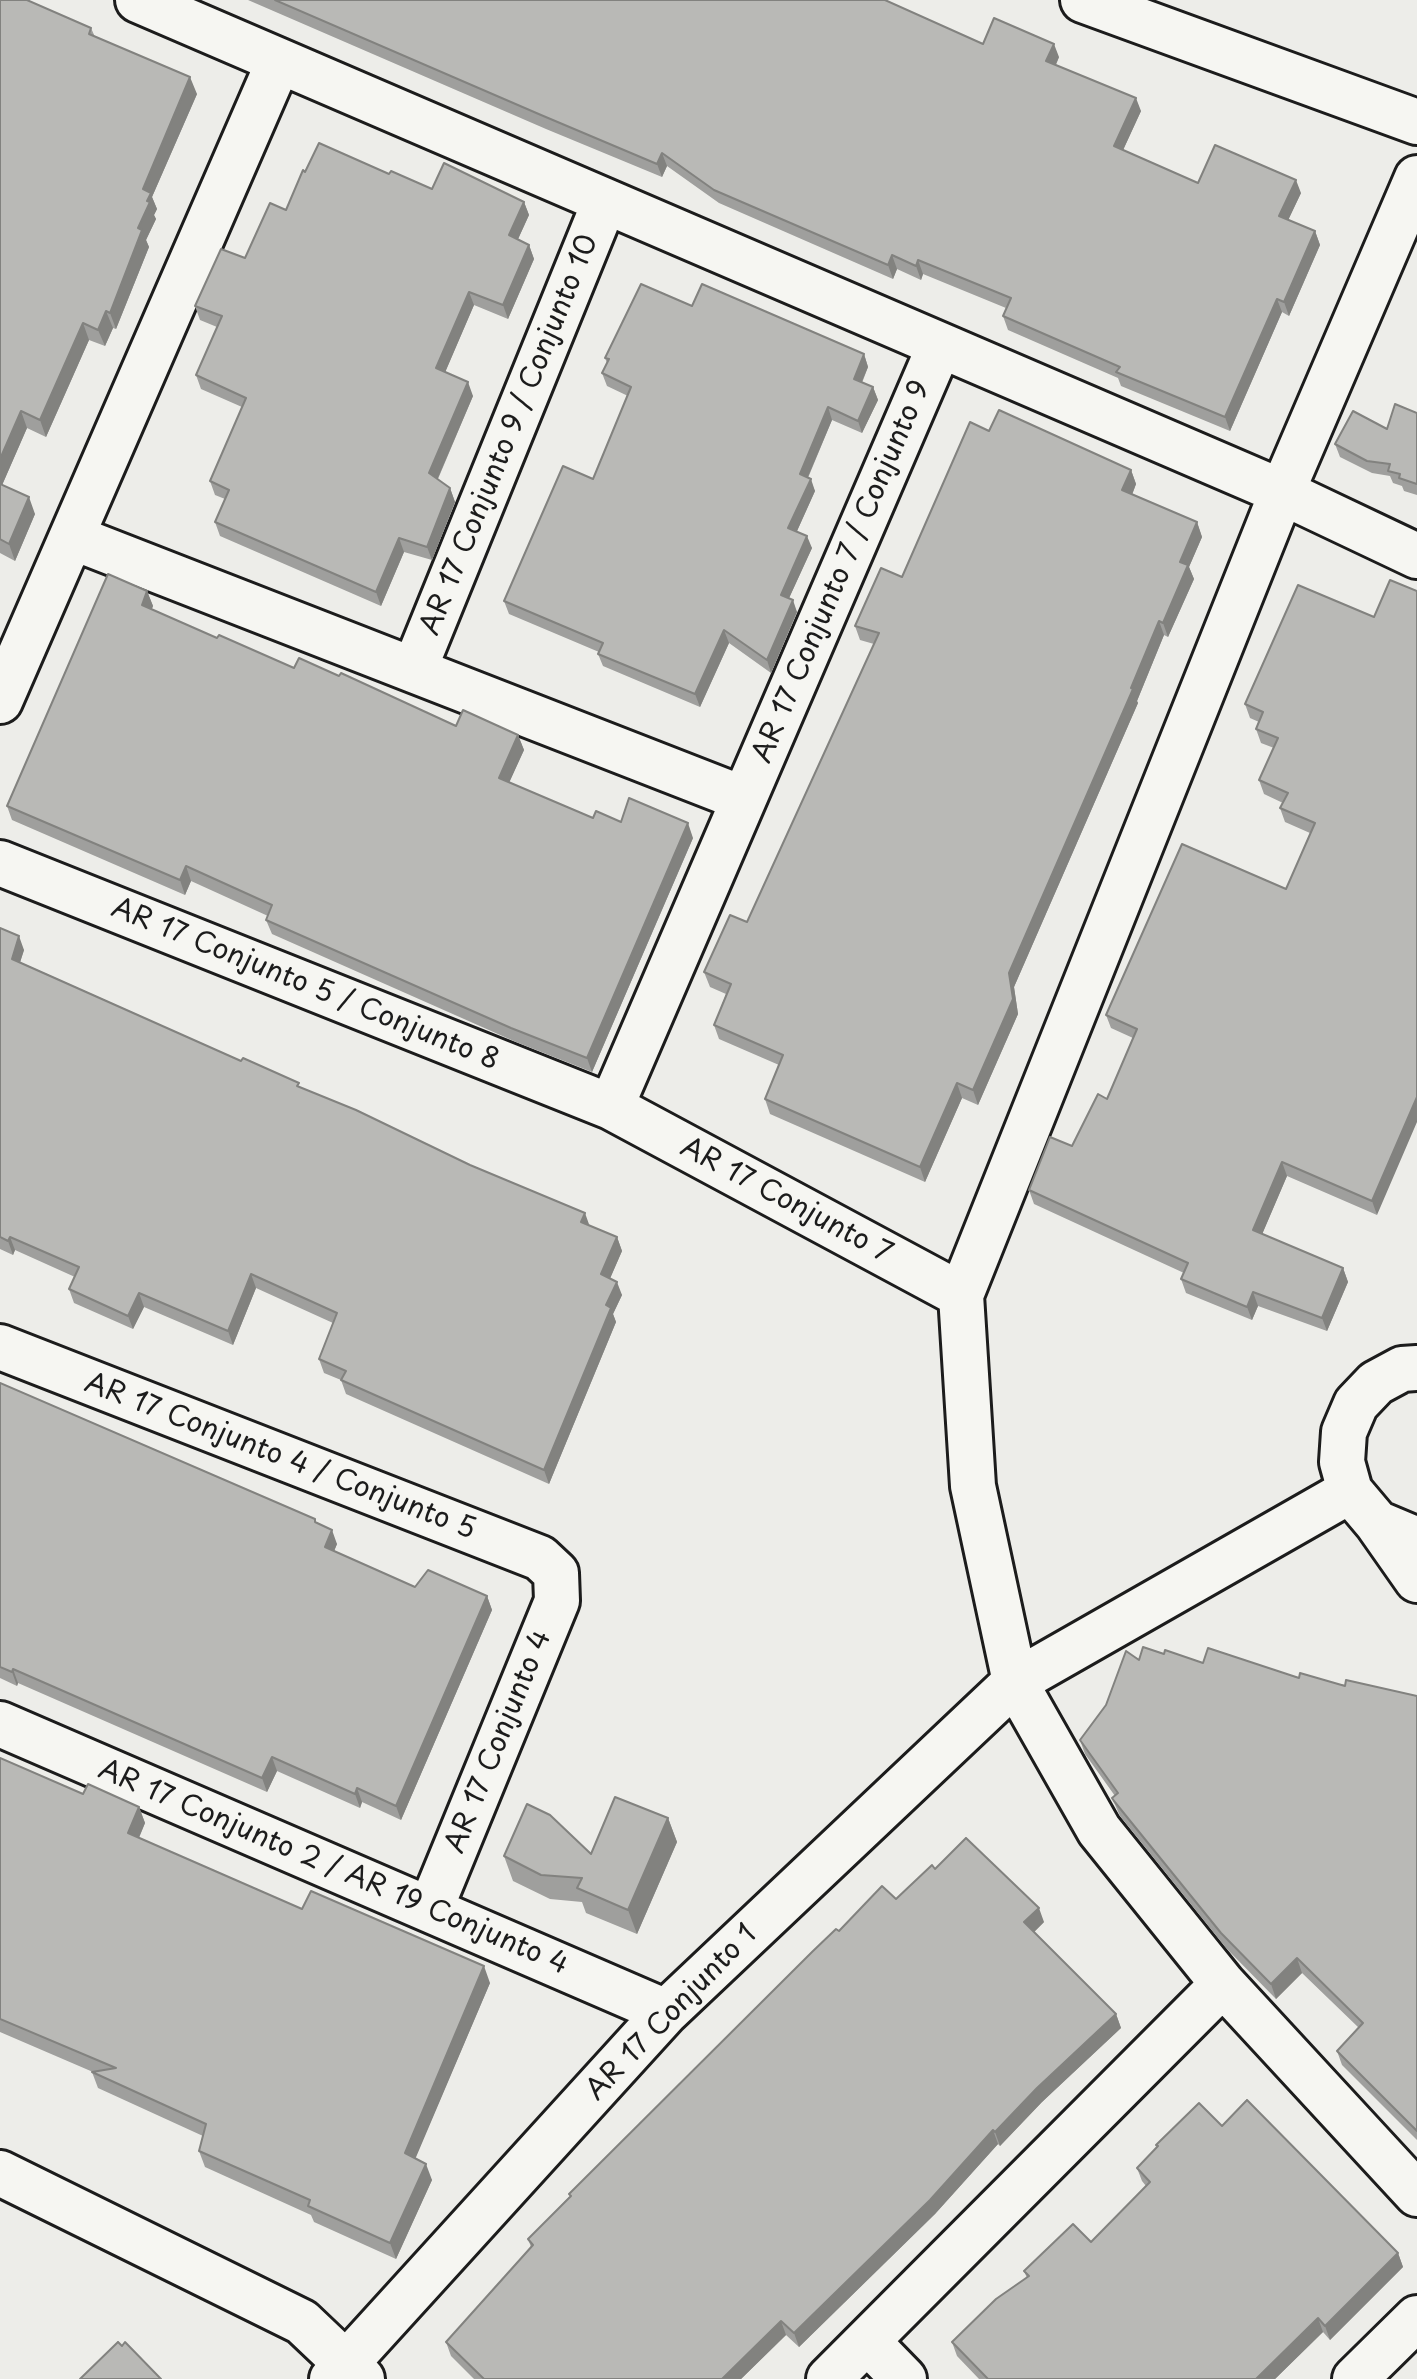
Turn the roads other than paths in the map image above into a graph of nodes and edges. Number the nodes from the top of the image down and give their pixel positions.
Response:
1 (138, 0) edge
2 (1083, 0) edge
3 (1140, 10) edge
4 (279, 61) junction
5 (1417, 122) edge
6 (1417, 178) edge
7 (605, 201) junction
8 (940, 345) junction
9 (1282, 492) junction
10 (72, 537) junction
11 (1417, 556) edge
12 (414, 670) junction
13 (0, 701) edge
14 (744, 799) junction
15 (0, 863) edge
16 (611, 1107) junction
17 (961, 1295) junction
18 (0, 1347) edge
19 (1412, 1357) edge
20 (1364, 1507) junction
21 (1417, 1538) edge
22 (556, 1573) joint
23 (1417, 1580) edge
24 (1015, 1682) junction
25 (0, 1724) edge
26 (430, 1910) junction
27 (1223, 1984) junction
28 (666, 2012) junction
29 (0, 2173) edge
30 (1417, 2194) edge
31 (1417, 2318) edge
32 (867, 2341) junction
33 (347, 2374) edge
34 (829, 2379) edge
35 (904, 2379) edge
36 (1355, 2379) edge

1 - 4 street
2 - 3 street
3 - 5 street
4 - 7 street
4 - 10 street
6 - 9 street
7 - 8 street
7 - 12 street, AR 17 Conjunto 9 / Conjunto 10
8 - 9 street
8 - 14 street, AR 17 Conjunto 7 / Conjunto 9
9 - 11 street
9 - 17 street
10 - 12 street
10 - 13 street
12 - 14 street
14 - 16 street, AR 17 Conjunto 7 / Conjunto 9
15 - 16 street, AR 17 Conjunto 5 / Conjunto 8
16 - 17 street, AR 17 Conjunto 7
17 - 24 street
18 - 22 street, AR 17 Conjunto 4 / Conjunto 5
19 - 20 street
20 - 21 street
20 - 23 street
20 - 24 street, AR 17 Conjunto 1
22 - 26 street, AR 17 Conjunto 4
24 - 27 street
24 - 28 street, AR 17 Conjunto 1
25 - 26 street, AR 17 Conjunto 2 / AR 19 Conjunto 4
26 - 28 street, AR 17 Conjunto 2 / AR 19 Conjunto 4
27 - 30 street
27 - 32 street
28 - 33 street, AR 17 Conjunto 1
29 - 33 street
31 - 36 street
32 - 34 street
32 - 35 street

